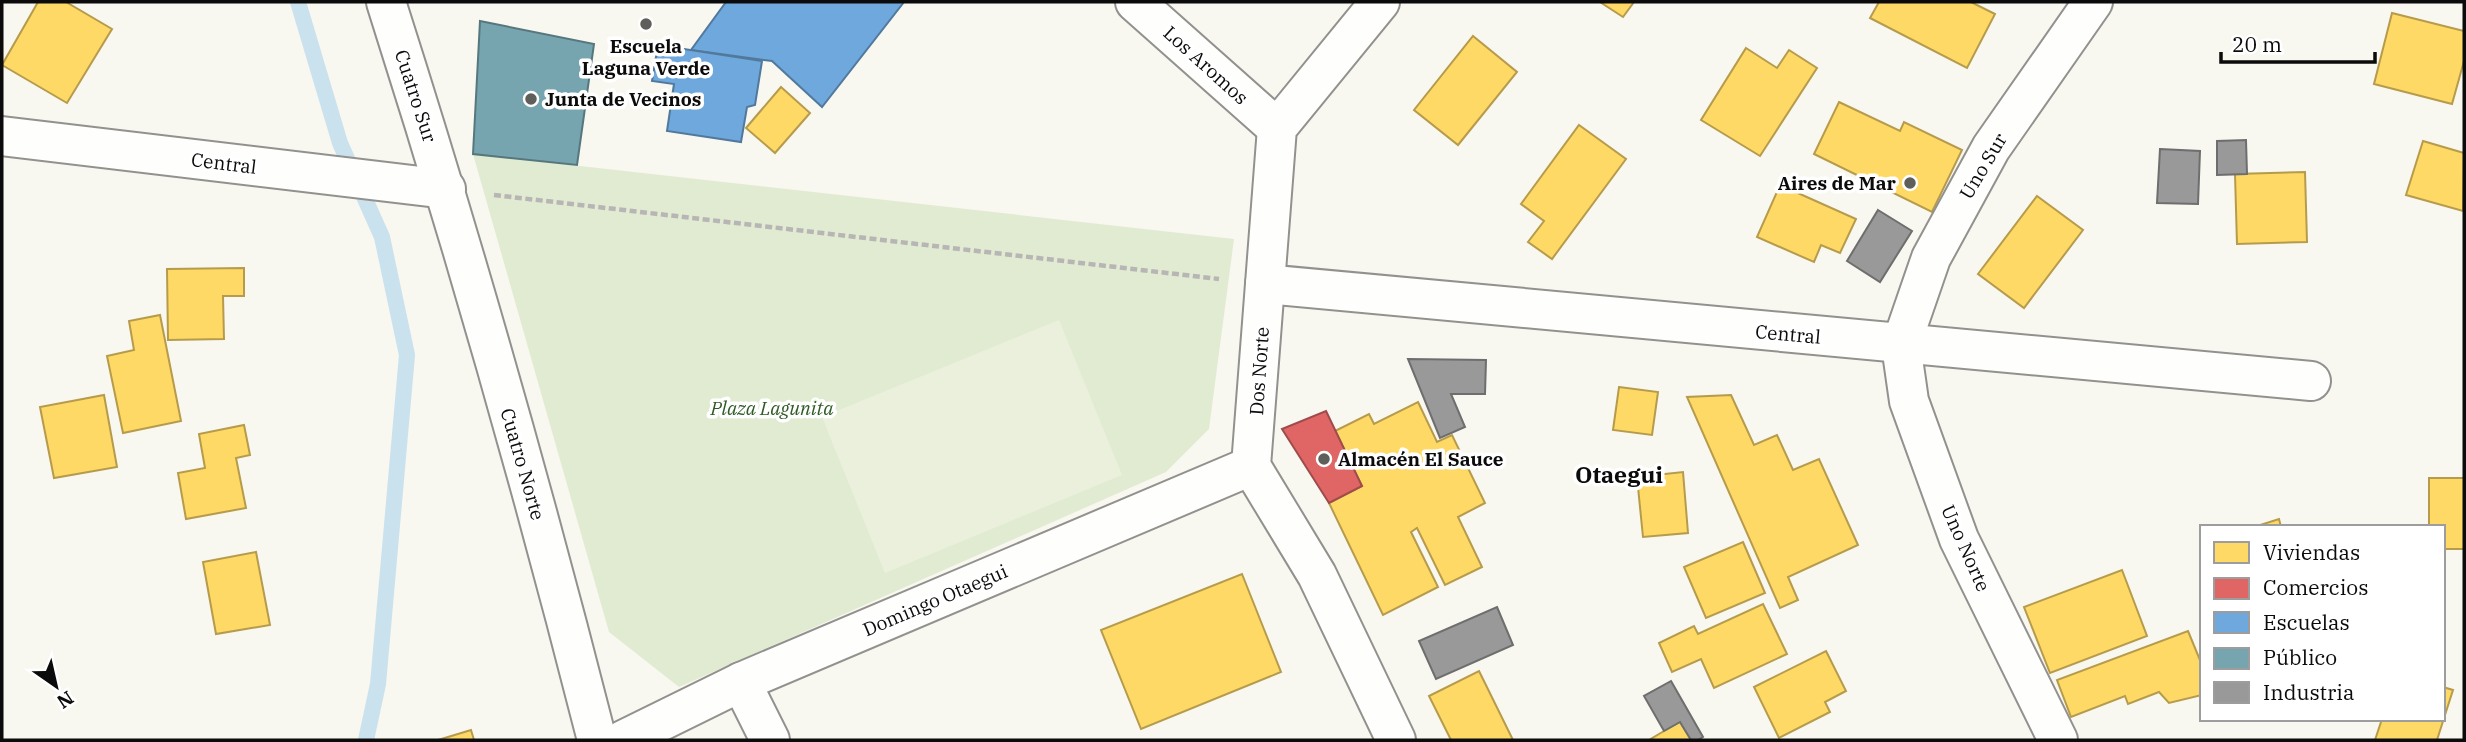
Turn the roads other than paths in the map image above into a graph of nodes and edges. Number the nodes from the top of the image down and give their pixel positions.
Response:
1 (386, 2) edge
2 (1135, 2) edge
3 (1380, 2) edge
4 (2093, 2) edge
5 (1277, 128) junction
6 (2, 136) edge
7 (446, 189) junction
8 (1265, 284) junction
9 (1901, 345) junction
10 (2311, 381) dead end
11 (1251, 466) junction
12 (741, 682) junction
13 (597, 740) edge
14 (623, 740) edge
15 (770, 740) edge
16 (1396, 740) edge
17 (2059, 740) edge

1 - 7 street, Cuatro Sur
2 - 5 street, Los Aromos
3 - 5 street
4 - 9 street, Uno Sur
5 - 8 street, Dos Norte
6 - 7 street, Central
7 - 13 street, Cuatro Norte
8 - 9 street, Central
8 - 11 street, Dos Norte
9 - 10 street, Central
9 - 17 street, Uno Norte
11 - 12 street, Domingo Otaegui
11 - 16 street
12 - 14 street, Domingo Otaegui
12 - 15 street

